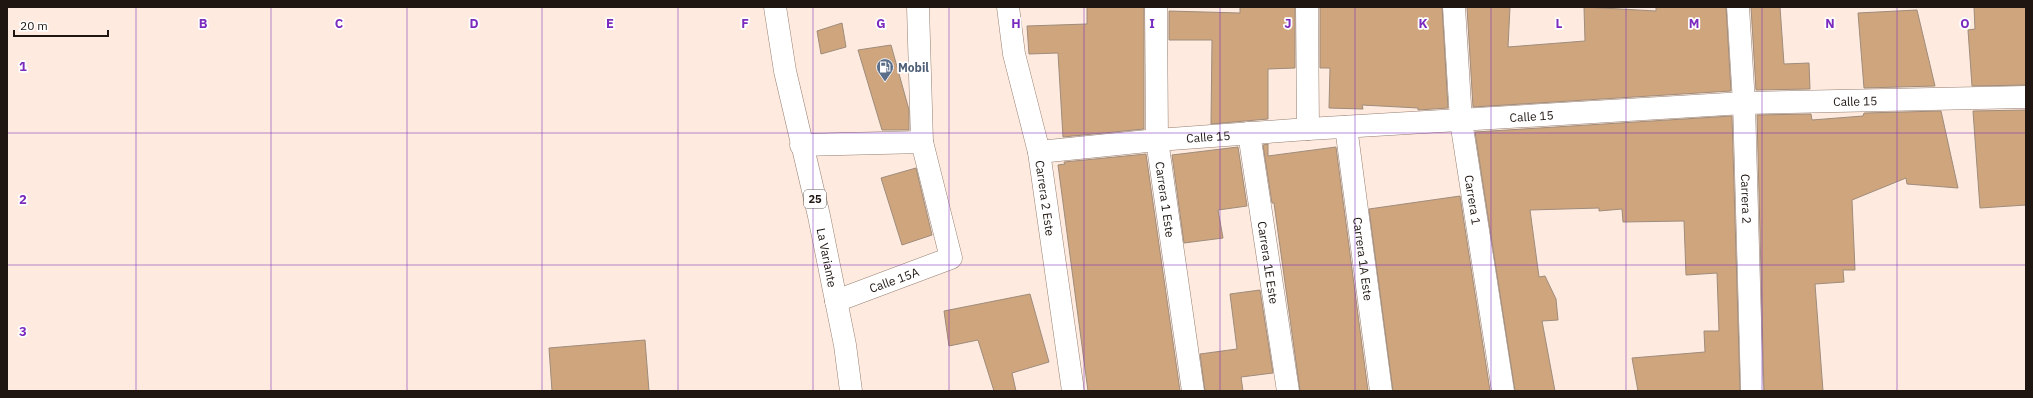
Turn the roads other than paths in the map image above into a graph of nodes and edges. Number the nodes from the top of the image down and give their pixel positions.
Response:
1 (775, 7) edge
2 (918, 7) edge
3 (1008, 7) edge
4 (1156, 7) edge
5 (1307, 7) edge
6 (1454, 7) edge
7 (1738, 7) edge
8 (2026, 98) edge
9 (1744, 103) junction
10 (1461, 121) junction
11 (1346, 127) junction
12 (1308, 129) junction
13 (1249, 133) junction
14 (1157, 140) junction
15 (922, 142) junction
16 (801, 145) junction
17 (1039, 152) junction
18 (836, 301) junction
19 (851, 391) edge
20 (1072, 391) edge
21 (1193, 391) edge
22 (1288, 391) edge
23 (1381, 391) edge
24 (1503, 391) edge
25 (1752, 391) edge

1 - 16 street, La Variante / 25
2 - 15 street
3 - 17 street, Carrera 2 Este
4 - 14 street, Carrera 1 Este
5 - 12 street
6 - 10 street, Carrera 1
7 - 9 street, Carrera 2
8 - 9 street, Calle 15
9 - 10 street, Calle 15
9 - 25 street, Carrera 2
10 - 11 street, Calle 15
10 - 24 street, Carrera 1
11 - 12 street, Calle 15
11 - 23 street, Carrera 1A Este
12 - 13 street, Calle 15
13 - 14 street, Calle 15
13 - 22 street, Carrera 1E Este
14 - 17 street, Calle 15
14 - 21 street, Carrera 1 Este
15 - 16 street
15 - 18 street, Calle 15A
16 - 18 street, La Variante / 25
17 - 20 street, Carrera 2 Este
18 - 19 street, La Variante / 25

